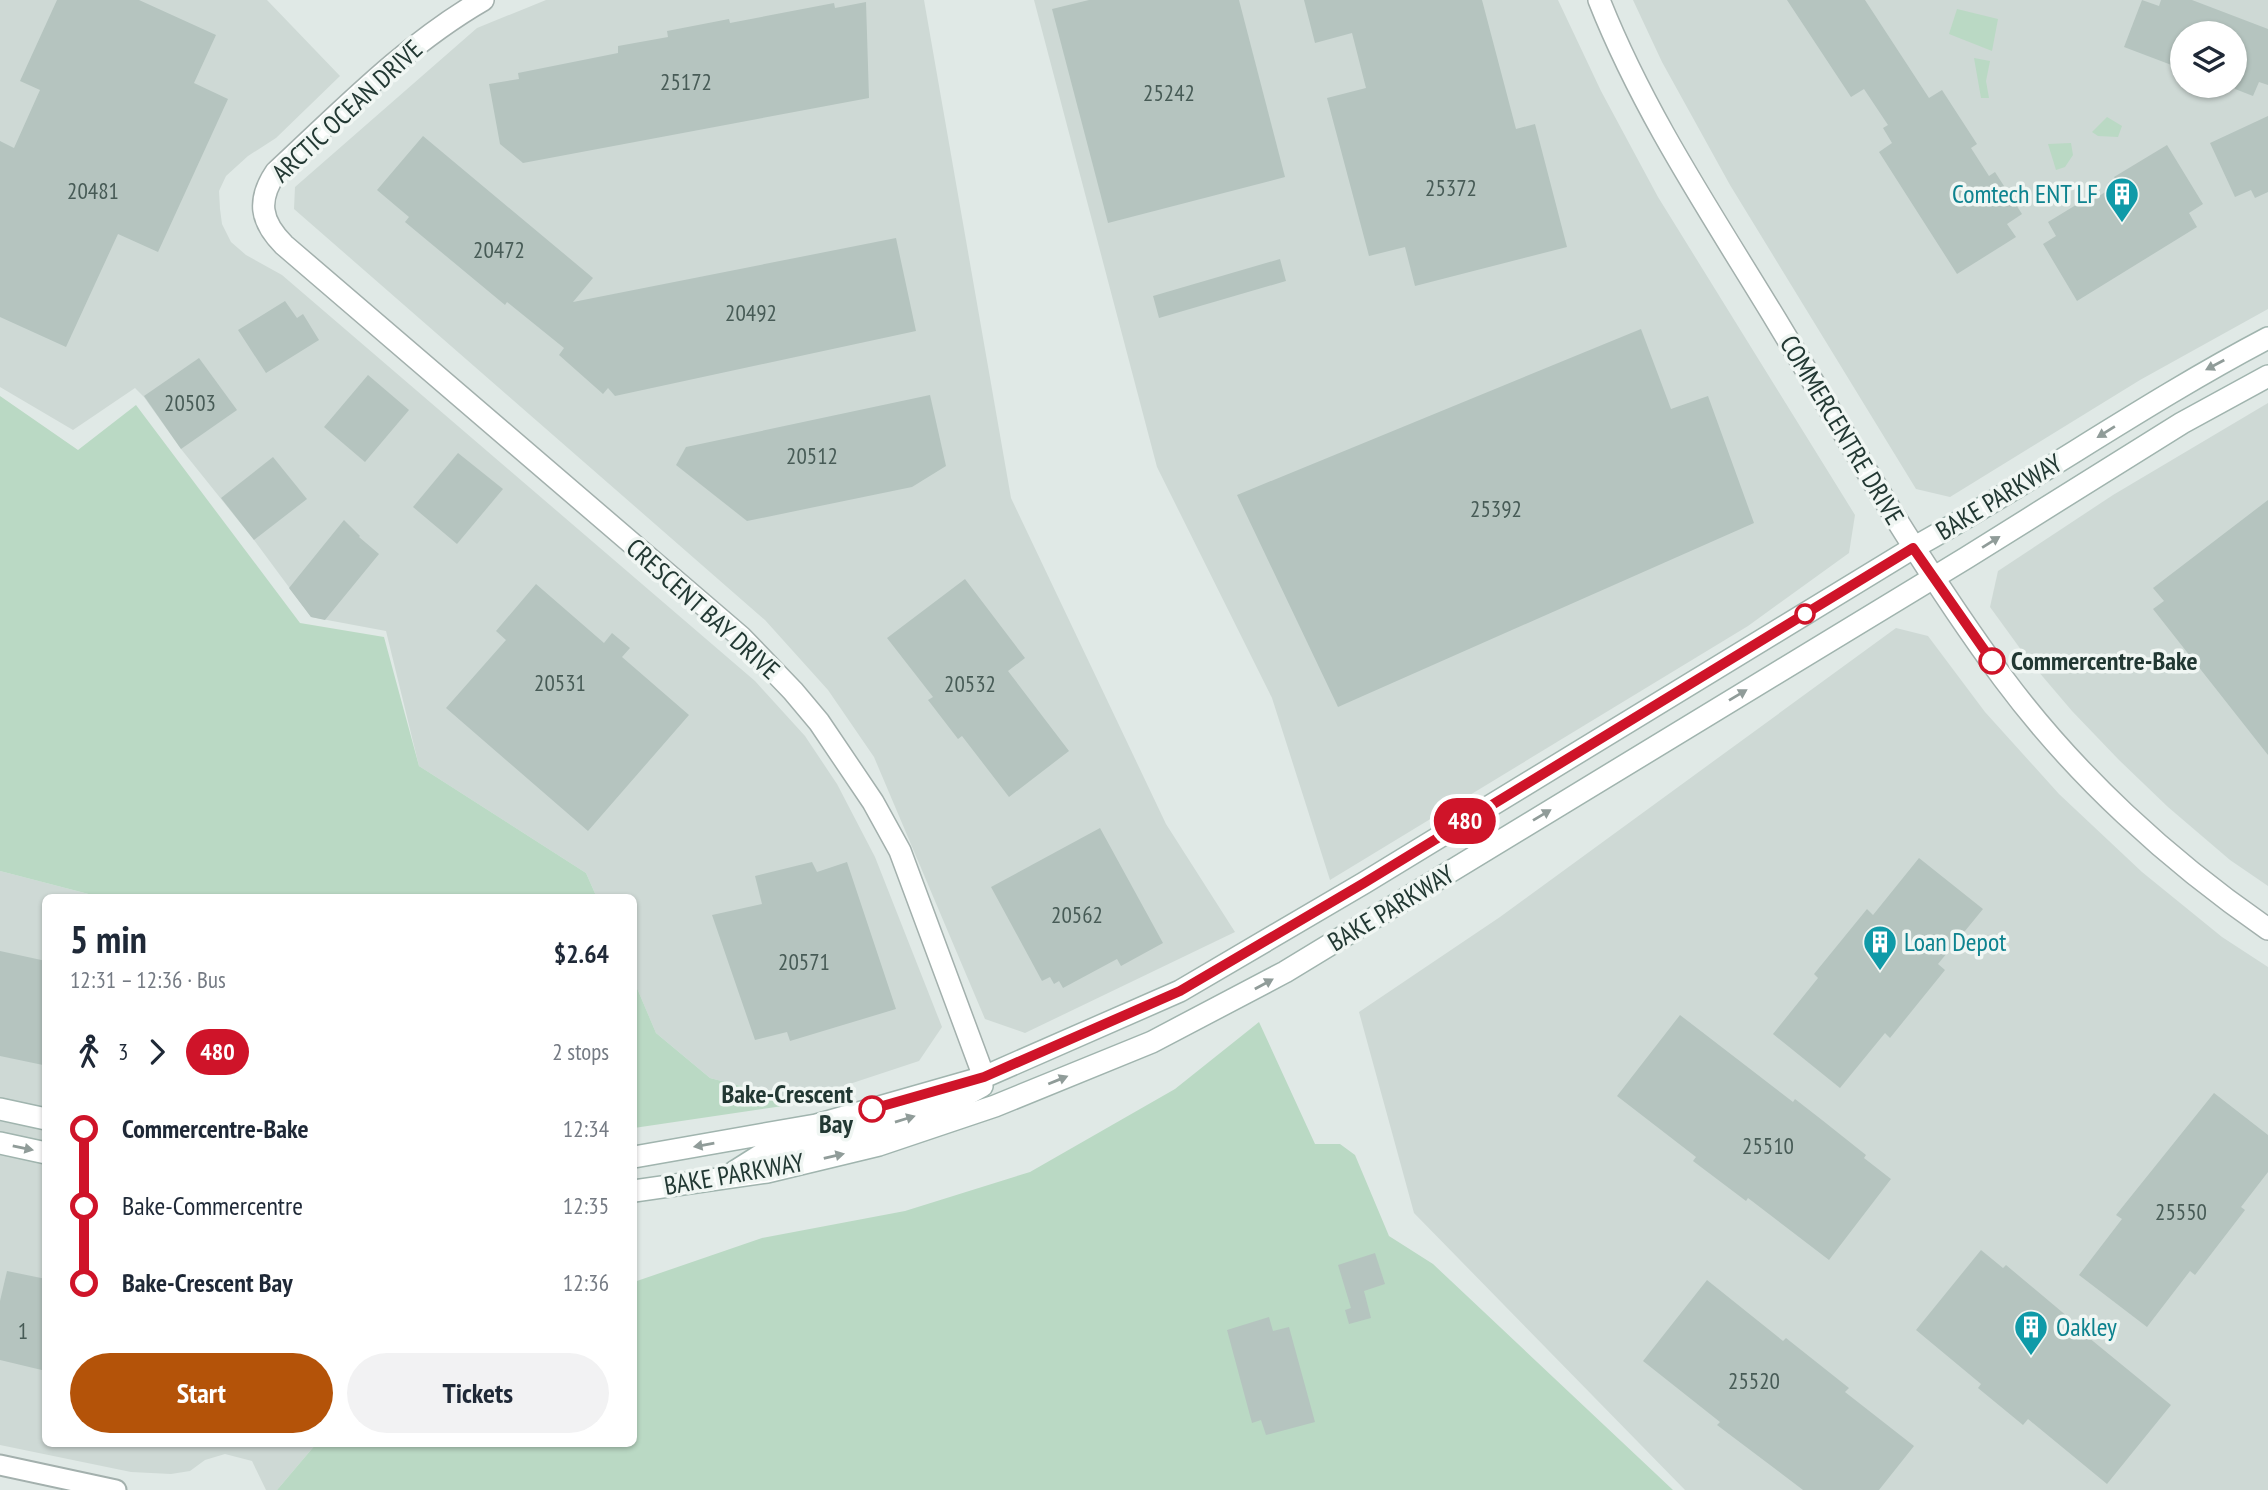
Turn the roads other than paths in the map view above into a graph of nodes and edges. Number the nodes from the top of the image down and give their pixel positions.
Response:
1 (483, 0) edge
2 (1599, 0) edge
3 (284, 245) joint
4 (2268, 338) edge
5 (2268, 376) edge
6 (1913, 548) junction
7 (1933, 578) junction
8 (2268, 929) edge
9 (984, 1077) junction
10 (0, 1110) edge
11 (42, 1118) edge
12 (0, 1143) edge
13 (42, 1152) edge
14 (637, 1156) edge
15 (726, 1177) junction
16 (637, 1191) edge
17 (0, 1465) edge
18 (116, 1490) edge

1 - 3 main road, ARCTIC OCEAN DRIVE
2 - 6 main road, COMMERCENTRE DRIVE
3 - 9 main road, CRESCENT BAY DRIVE
4 -> 6 main road, BAKE PARKWAY
7 -> 5 main road, BAKE PARKWAY
6 - 7 main road, COMMERCENTRE DRIVE
6 - 9 main road, BAKE PARKWAY
7 - 8 main road, COMMERCENTRE DRIVE
15 -> 7 main road, BAKE PARKWAY
9 -> 14 main road, BAKE PARKWAY
15 -> 9 main road
10 - 11 main road
12 -> 13 main road
15 - 16 main road, BAKE PARKWAY
17 - 18 street

